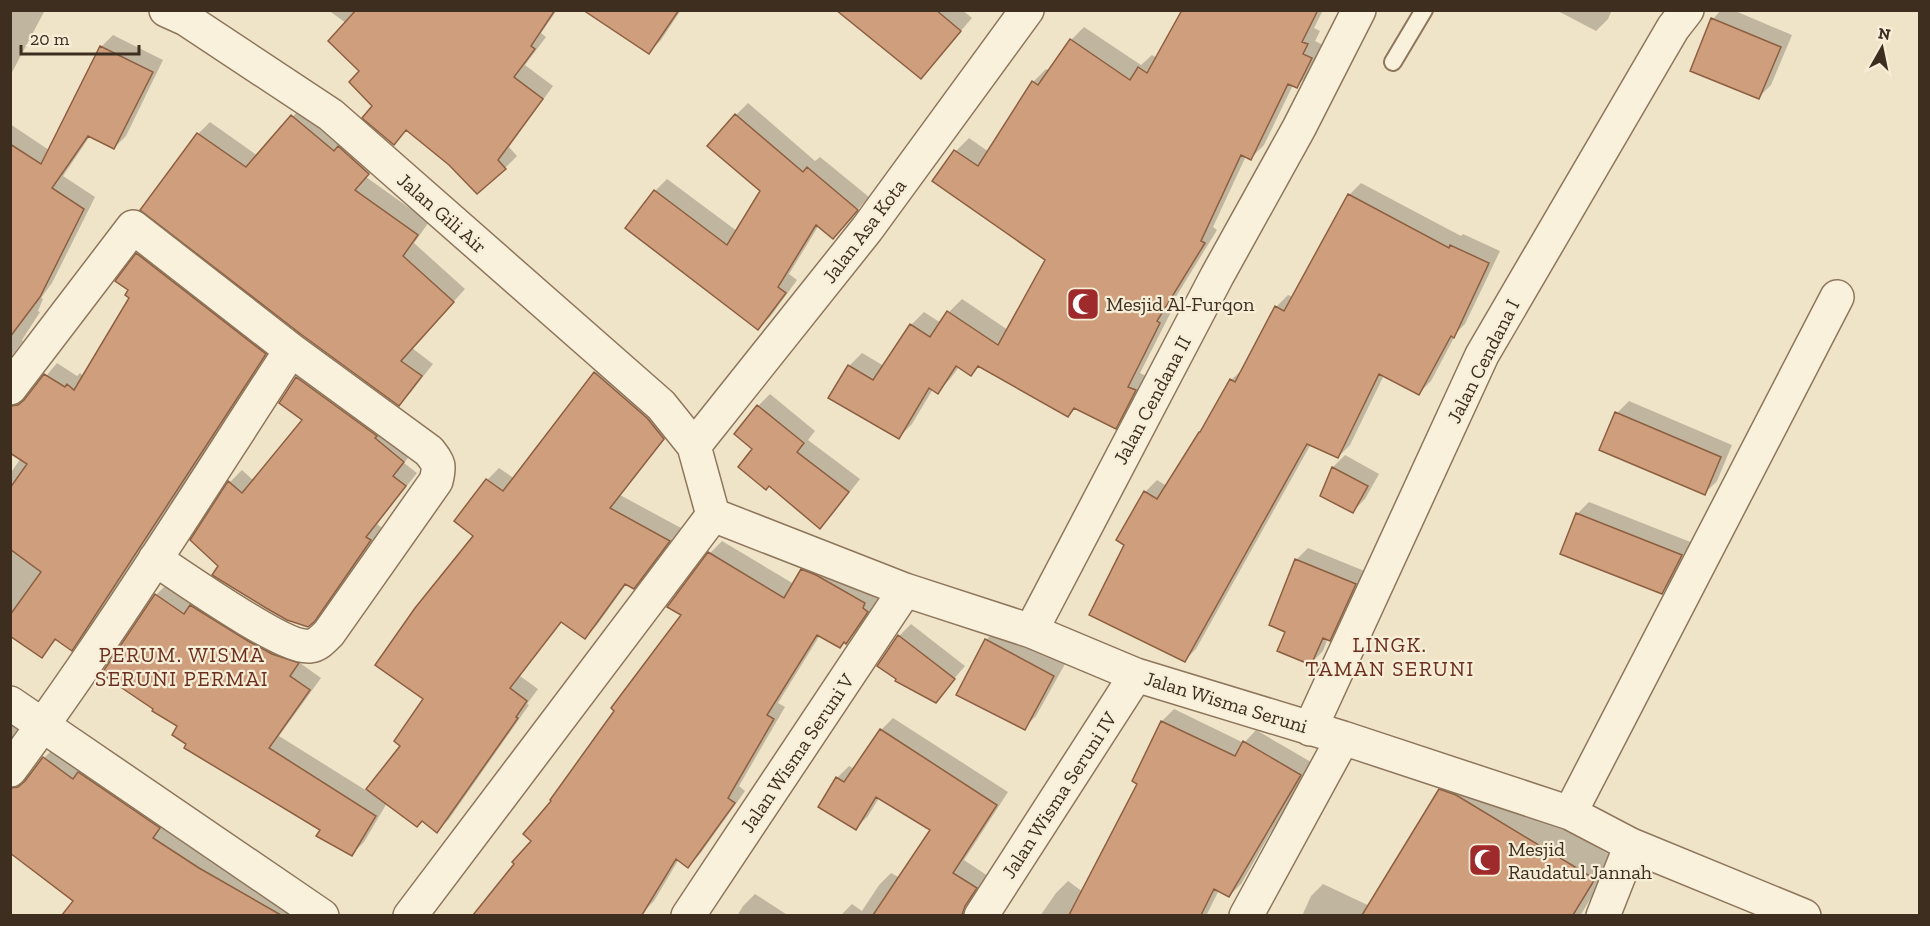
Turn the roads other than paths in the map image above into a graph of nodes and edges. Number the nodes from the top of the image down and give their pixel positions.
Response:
1 (166, 10) edge
2 (1027, 10) edge
3 (1359, 10) edge
4 (1424, 10) edge
5 (1687, 10) edge
6 (1393, 62) dead end
7 (1837, 297) dead end
8 (291, 350) junction
9 (10, 388) edge
10 (694, 446) junction
11 (713, 515) junction
12 (155, 559) junction
13 (905, 590) junction
14 (1031, 632) junction
15 (1136, 675) junction
16 (10, 703) edge
17 (43, 726) junction
18 (1310, 729) junction
19 (1343, 738) junction
20 (10, 770) edge
21 (1570, 813) junction
22 (1631, 845) junction
23 (322, 915) edge
24 (410, 915) edge
25 (688, 915) edge
26 (981, 915) edge
27 (1246, 915) edge
28 (1603, 915) edge
29 (1804, 915) edge

1 - 10 street, Jalan Gili Air
2 - 10 street, Jalan Asa Kota
3 - 14 street, Jalan Cendana II
4 - 6 lane
5 - 18 street, Jalan Cendana I
7 - 21 street
8 - 9 street
8 - 12 street
8 - 12 street
10 - 11 street
11 - 13 street, Jalan Wisma Seruni
11 - 24 street
12 - 17 street
13 - 14 street, Jalan Wisma Seruni
13 - 25 street, Jalan Wisma Seruni V
14 - 15 street, Jalan Wisma Seruni
15 - 18 street, Jalan Wisma Seruni
15 - 26 street, Jalan Wisma Seruni IV
16 - 17 street
17 - 20 street
17 - 23 street
18 - 19 street, Jalan Wisma Seruni
19 - 21 street, Jalan Wisma Seruni
19 - 27 street
21 - 22 street, Jalan Wisma Seruni
22 - 28 street
22 - 29 street, Jalan Wisma Seruni

